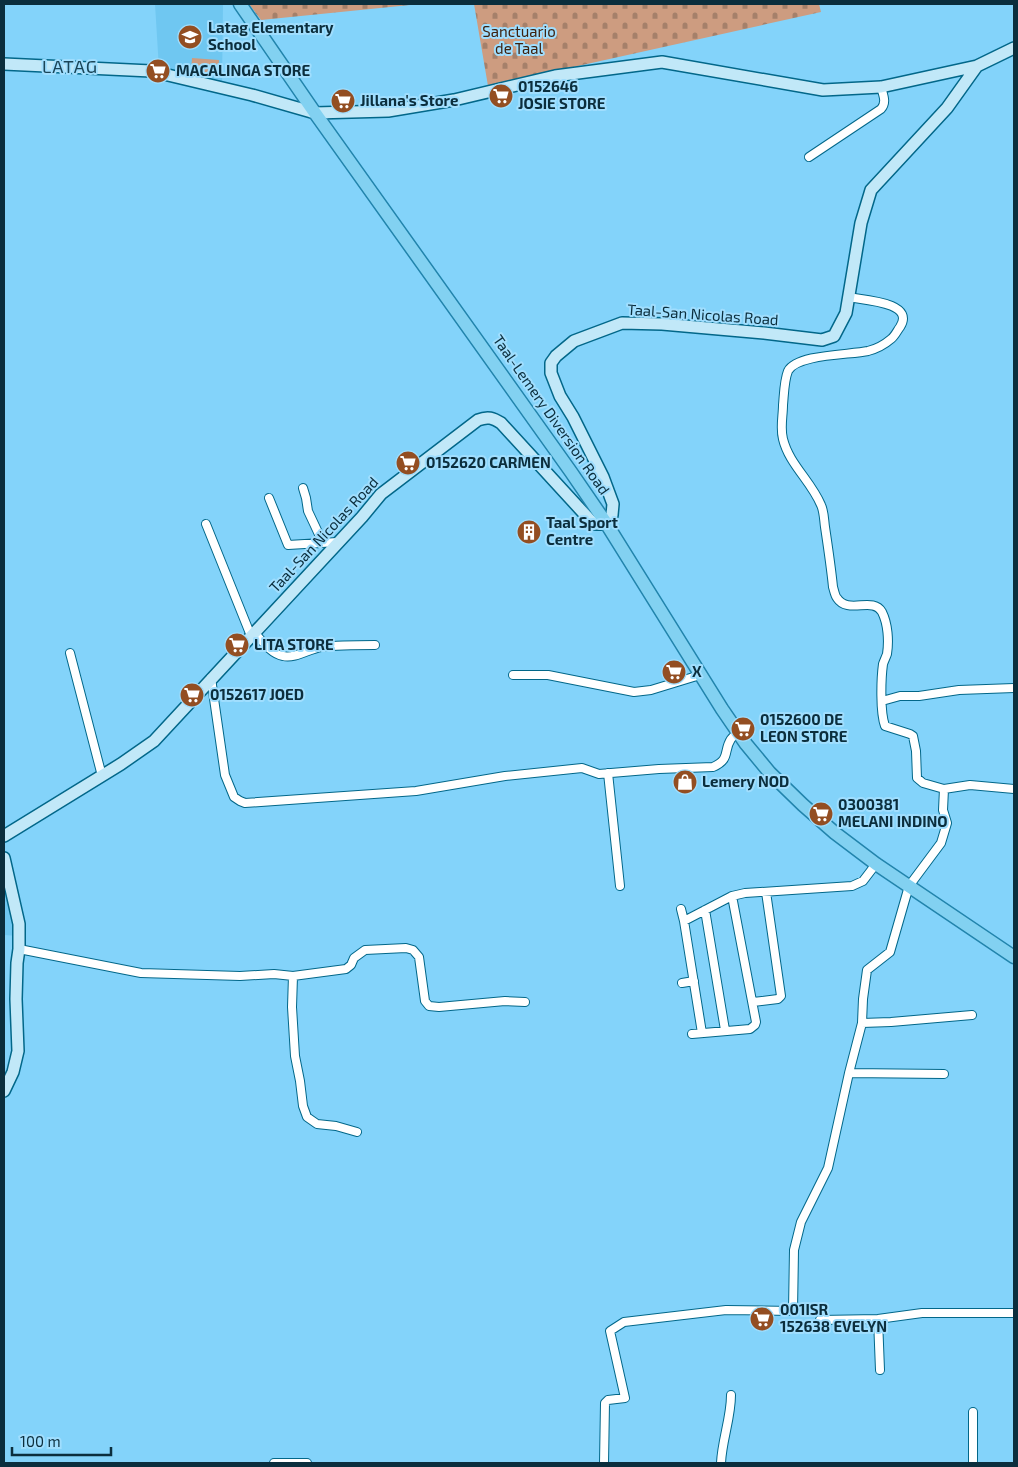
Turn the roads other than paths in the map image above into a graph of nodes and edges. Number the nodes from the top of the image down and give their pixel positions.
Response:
1 (240, 4) edge
2 (1014, 48) edge
3 (4, 64) edge
4 (977, 66) junction
5 (881, 87) junction
6 (315, 113) junction
7 (808, 157) dead end
8 (848, 298) junction
9 (303, 488) dead end
10 (269, 498) dead end
11 (606, 522) junction
12 (206, 524) dead end
13 (338, 542) junction
14 (323, 544) junction
15 (252, 634) junction
16 (375, 645) dead end
17 (70, 653) dead end
18 (513, 675) dead end
19 (700, 675) junction
20 (211, 678) junction
21 (1014, 688) edge
22 (882, 701) junction
23 (738, 732) junction
24 (608, 773) junction
25 (102, 776) junction
26 (944, 789) junction
27 (1014, 789) edge
28 (4, 836) edge
29 (4, 858) edge
30 (876, 864) junction
31 (620, 886) dead end
32 (909, 886) junction
33 (766, 892) junction
34 (732, 896) junction
35 (681, 909) dead end
36 (705, 910) junction
37 (684, 921) junction
38 (19, 949) junction
39 (1014, 957) edge
40 (292, 976) junction
41 (694, 981) junction
42 (682, 983) dead end
43 (525, 1002) dead end
44 (753, 1002) junction
45 (972, 1015) dead end
46 (862, 1023) junction
47 (725, 1030) junction
48 (702, 1033) junction
49 (692, 1034) dead end
50 (849, 1073) junction
51 (944, 1074) dead end
52 (4, 1091) edge
53 (357, 1132) dead end
54 (1014, 1313) edge
55 (878, 1319) junction
56 (820, 1320) dead end
57 (880, 1370) dead end
58 (731, 1395) dead end
59 (973, 1412) dead end
60 (274, 1463) edge
61 (306, 1463) edge
62 (604, 1463) edge
63 (721, 1463) edge
64 (973, 1463) edge

1 - 6 main road, Taal-Lemery Diversion Road
2 - 4 main road, Taal-San Nicolas Road
3 - 6 main road
4 - 5 main road
4 - 8 main road, Taal-San Nicolas Road
5 - 6 main road
5 - 7 street
6 - 11 main road, Taal-Lemery Diversion Road
8 - 11 main road, Taal-San Nicolas Road
8 - 22 street
9 - 14 street
10 - 14 street
11 - 13 main road, Taal-San Nicolas Road
11 - 19 main road, Taal-Lemery Diversion Road
12 - 15 street
13 - 14 street
13 - 15 main road, Taal-San Nicolas Road
15 - 16 street
15 - 20 main road, Taal-San Nicolas Road
17 - 25 street
18 - 19 street
19 - 23 main road, Taal-Lemery Diversion Road
20 - 24 street
20 - 25 main road, Taal-San Nicolas Road
21 - 22 street
22 - 26 street
23 - 24 street
23 - 30 main road, Taal-Lemery Diversion Road
24 - 31 street
25 - 28 main road, Taal-San Nicolas Road
26 - 27 street
26 - 32 street
29 - 38 main road
30 - 32 main road, Taal-Lemery Diversion Road
30 - 33 street
32 - 39 main road, Taal-Lemery Diversion Road
32 - 46 street
33 - 34 street
33 - 44 street
34 - 36 street
34 - 44 street
35 - 37 street
36 - 37 street
36 - 47 street
37 - 41 street
38 - 40 street
38 - 52 main road
40 - 43 street
40 - 53 street
41 - 42 street
41 - 48 street
44 - 47 street
45 - 46 street
46 - 50 street
47 - 48 street
48 - 49 street
50 - 51 street
50 - 62 street
54 - 55 street
55 - 56 street
55 - 57 street
58 - 63 street
59 - 64 street
60 - 61 street

